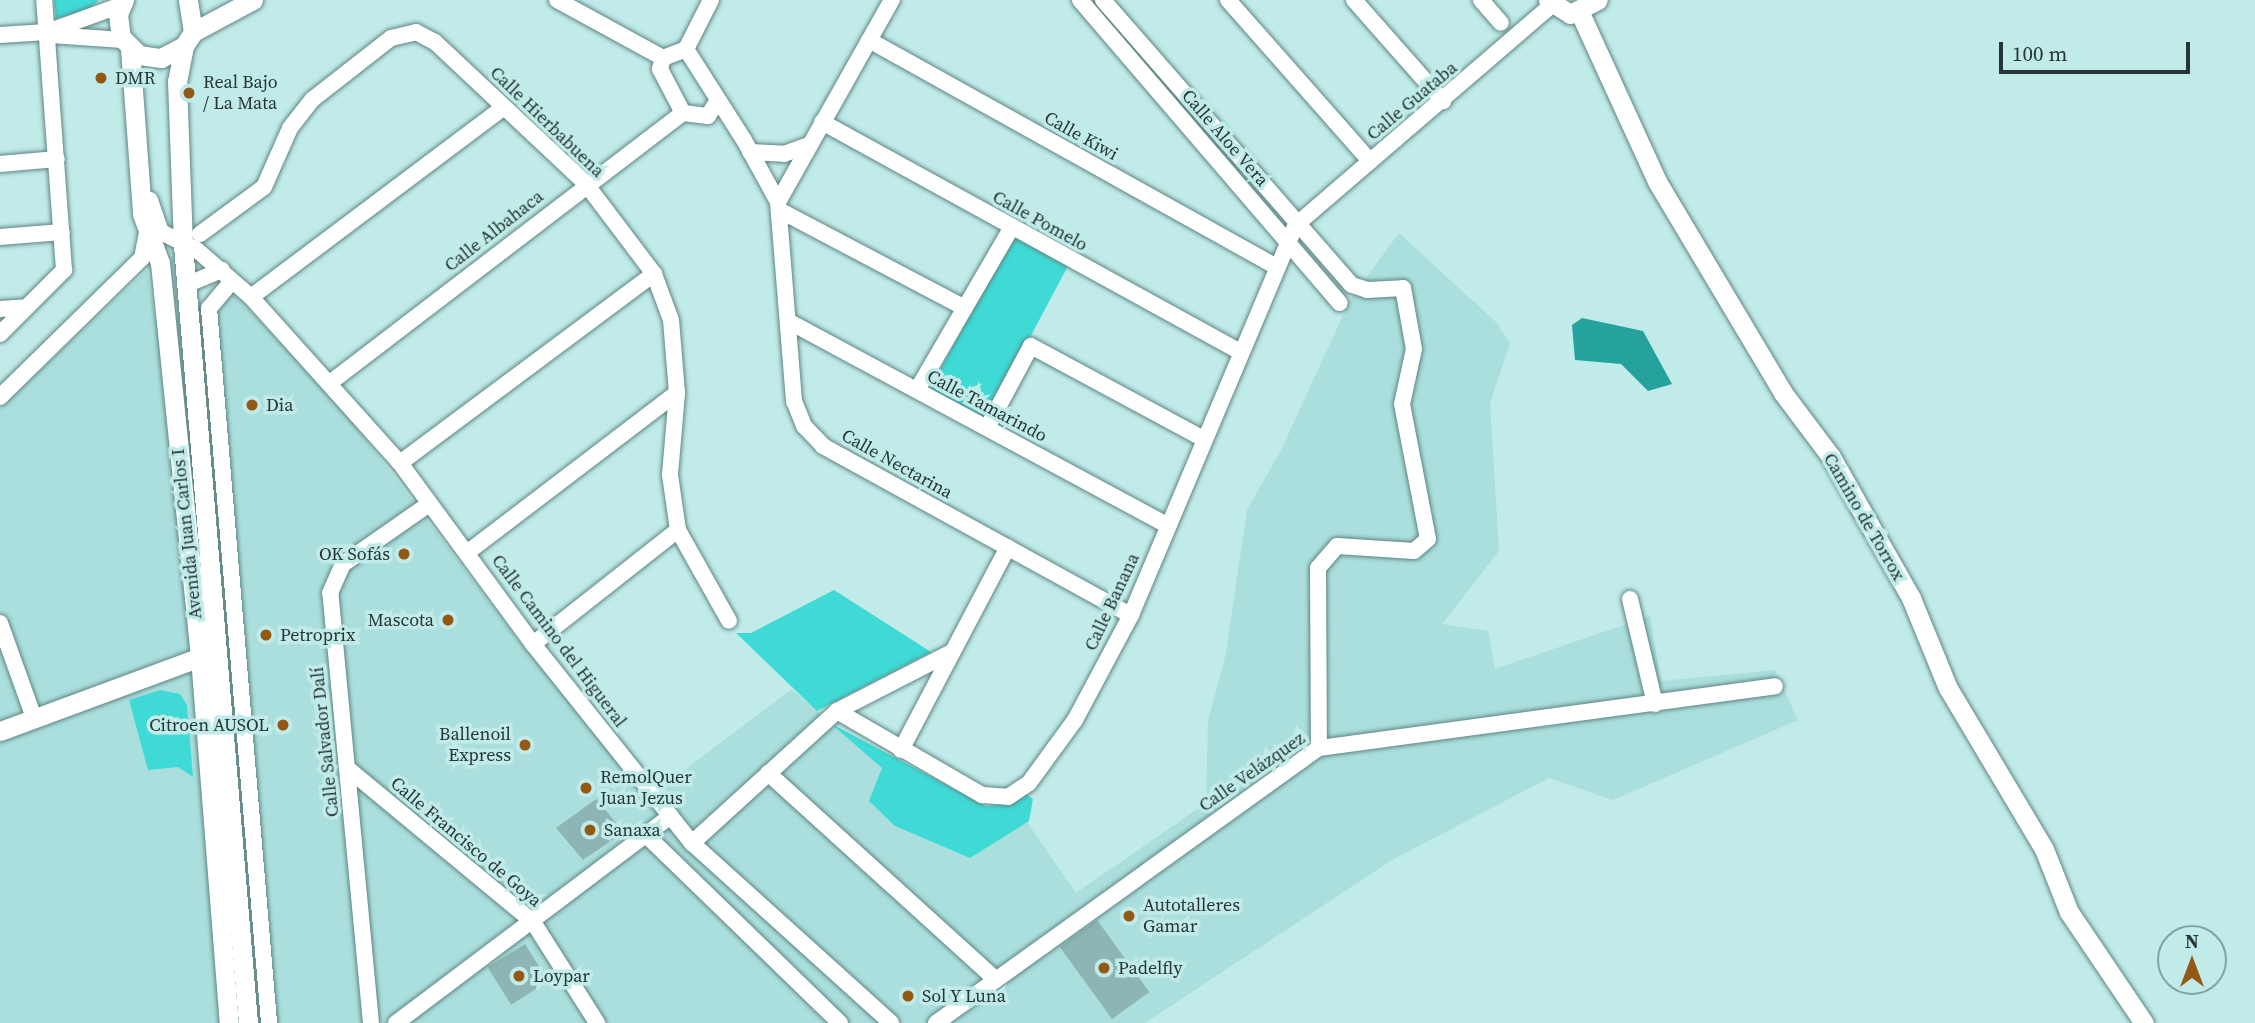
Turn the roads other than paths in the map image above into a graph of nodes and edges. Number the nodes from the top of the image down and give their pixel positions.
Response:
1 (44, 0) edge
2 (188, 0) edge
3 (253, 0) edge
4 (557, 0) edge
5 (711, 0) edge
6 (892, 0) edge
7 (1080, 0) edge
8 (1103, 0) edge
9 (1227, 0) edge
10 (1354, 0) edge
11 (1481, 0) edge
12 (1598, 0) edge
13 (122, 2) edge
14 (1550, 3) edge
15 (1580, 13) junction
16 (1501, 23) dead end
17 (47, 32) junction
18 (0, 35) edge
19 (188, 39) junction
20 (869, 40) junction
21 (126, 44) junction
22 (687, 48) junction
23 (663, 58) junction
24 (718, 100) junction
25 (1443, 102) junction
26 (504, 107) junction
27 (683, 113) junction
28 (822, 122) junction
29 (809, 145) junction
30 (139, 152) junction
31 (750, 152) junction
32 (57, 159) junction
33 (1370, 161) junction
34 (0, 164) edge
35 (586, 184) junction
36 (779, 206) junction
37 (182, 220) junction
38 (1296, 225) junction
39 (1012, 227) junction
40 (62, 232) junction
41 (147, 232) junction
42 (200, 234) junction
43 (0, 237) edge
44 (1289, 241) junction
45 (183, 245) junction
46 (1275, 266) junction
47 (223, 272) junction
48 (654, 274) junction
49 (186, 285) junction
50 (250, 298) junction
51 (1340, 303) dead end
52 (27, 307) junction
53 (965, 308) junction
54 (0, 309) edge
55 (788, 321) junction
56 (0, 334) edge
57 (1240, 352) junction
58 (331, 382) junction
59 (917, 390) junction
60 (677, 393) junction
61 (0, 397) edge
62 (987, 428) junction
63 (1204, 439) junction
64 (400, 463) junction
65 (429, 504) junction
66 (1168, 526) junction
67 (678, 530) junction
68 (1008, 547) junction
69 (468, 552) junction
70 (1630, 599) dead end
71 (1131, 615) junction
72 (729, 621) dead end
73 (0, 623) edge
74 (533, 644) junction
75 (952, 652) junction
76 (200, 657) junction
77 (148, 680) junction
78 (1775, 686) dead end
79 (202, 690) junction
80 (1655, 704) junction
81 (837, 711) junction
82 (34, 718) junction
83 (0, 731) edge
84 (1319, 748) junction
85 (901, 750) junction
86 (348, 768) junction
87 (768, 774) junction
88 (671, 816) junction
89 (646, 835) junction
90 (692, 843) junction
91 (533, 922) junction
92 (995, 979) junction
93 (229, 1023) edge
94 (248, 1023) edge
95 (269, 1023) edge
96 (371, 1023) edge
97 (396, 1023) edge
98 (597, 1023) edge
99 (840, 1023) edge
100 (891, 1023) edge
101 (936, 1023) edge
102 (2144, 1023) edge

1 - 17 street
2 - 19 street, Avenida Juan Carlos I
3 - 19 street
4 - 23 street
5 - 22 street
6 - 20 street
7 - 44 street, Calle Aloe Vera
8 - 38 street, Calle Aloe Vera
9 - 33 street
10 - 25 street
11 - 16 street
12 - 15 street
13 - 17 street
13 - 21 street, Avenida Juan Carlos I
14 - 15 street
14 - 25 street, Calle Guataba
15 - 102 street, Camino de Torrox
17 - 18 street
17 - 21 street
17 - 32 street
19 - 21 street
19 - 37 street, Avenida Juan Carlos I
20 - 28 street
20 - 46 street, Calle Kiwi
21 - 30 street, Avenida Juan Carlos I
22 - 23 street
22 - 24 street, Calle Nectarina
23 - 27 street
24 - 27 street
24 - 31 street, Calle Nectarina
25 - 33 street, Calle Guataba
26 - 35 street, Calle Hierbabuena
26 - 42 street, Calle Hierbabuena
26 - 50 street
27 - 35 street, Calle Albahaca
28 - 29 street
28 - 39 street, Calle Pomelo
29 - 31 street
29 - 36 street
30 - 41 street, Avenida Juan Carlos I
30 - 45 street, Calle Camino del Higueral
31 - 36 street, Calle Nectarina
32 - 34 street
32 - 40 street
33 - 38 street, Calle Guataba
35 - 48 street, Calle Hierbabuena
35 - 58 street, Calle Albahaca
36 - 53 street
36 - 55 street, Calle Nectarina
37 - 42 street, Calle Camino del Higueral
37 - 45 street, Avenida Juan Carlos I
38 - 44 street, Calle Banana
38 - 84 street, Calle Aloe Vera
39 - 53 street
39 - 57 street, Calle Pomelo
40 - 43 street
40 - 52 street
41 - 61 street
41 - 76 street, Avenida Juan Carlos I
42 - 47 street, Calle Camino del Higueral
44 - 46 street, Calle Banana
44 - 51 street, Calle Aloe Vera
45 - 47 street, Calle Camino del Higueral
45 - 49 street, Avenida Juan Carlos I
46 - 57 street, Calle Banana
47 - 49 street
47 - 50 street, Calle Camino del Higueral
47 - 95 street
48 - 60 street, Calle Hierbabuena
48 - 64 street
49 - 94 street, Avenida Juan Carlos I
50 - 58 street, Calle Camino del Higueral
52 - 54 street
52 - 56 street
53 - 59 street
55 - 59 street, Calle Tamarindo
55 - 68 street, Calle Nectarina
57 - 63 street, Calle Banana
58 - 64 street, Calle Camino del Higueral
59 - 62 street, Calle Tamarindo
60 - 67 street, Calle Hierbabuena
60 - 69 street
62 - 63 street
62 - 66 street, Calle Tamarindo
63 - 66 street, Calle Banana
64 - 65 street, Calle Camino del Higueral
65 - 69 street, Calle Camino del Higueral
65 - 86 street, Calle Salvador Dalí
66 - 71 street, Calle Banana
67 - 72 street, Calle Hierbabuena
67 - 74 street
68 - 71 street, Calle Nectarina
68 - 75 street
69 - 74 street, Calle Camino del Higueral
70 - 80 street
71 - 85 street, Calle Banana
73 - 82 street
74 - 88 street, Calle Camino del Higueral
75 - 81 street
75 - 85 street
76 - 77 street
76 - 79 street, Avenida Juan Carlos I
77 - 79 street
77 - 82 street
78 - 80 street, Calle Velázquez
79 - 93 street, Avenida Juan Carlos I
80 - 84 street, Calle Velázquez
81 - 85 street, Calle Banana
81 - 87 street
82 - 83 street
84 - 92 street, Calle Velázquez
86 - 91 street, Calle Francisco de Goya
86 - 96 street, Calle Salvador Dalí
87 - 90 street
87 - 92 street
88 - 89 street
88 - 90 street, Calle Camino del Higueral
89 - 91 street
89 - 99 street
90 - 100 street, Calle Camino del Higueral
91 - 97 street
91 - 98 street, Calle Francisco de Goya
92 - 101 street, Calle Velázquez

